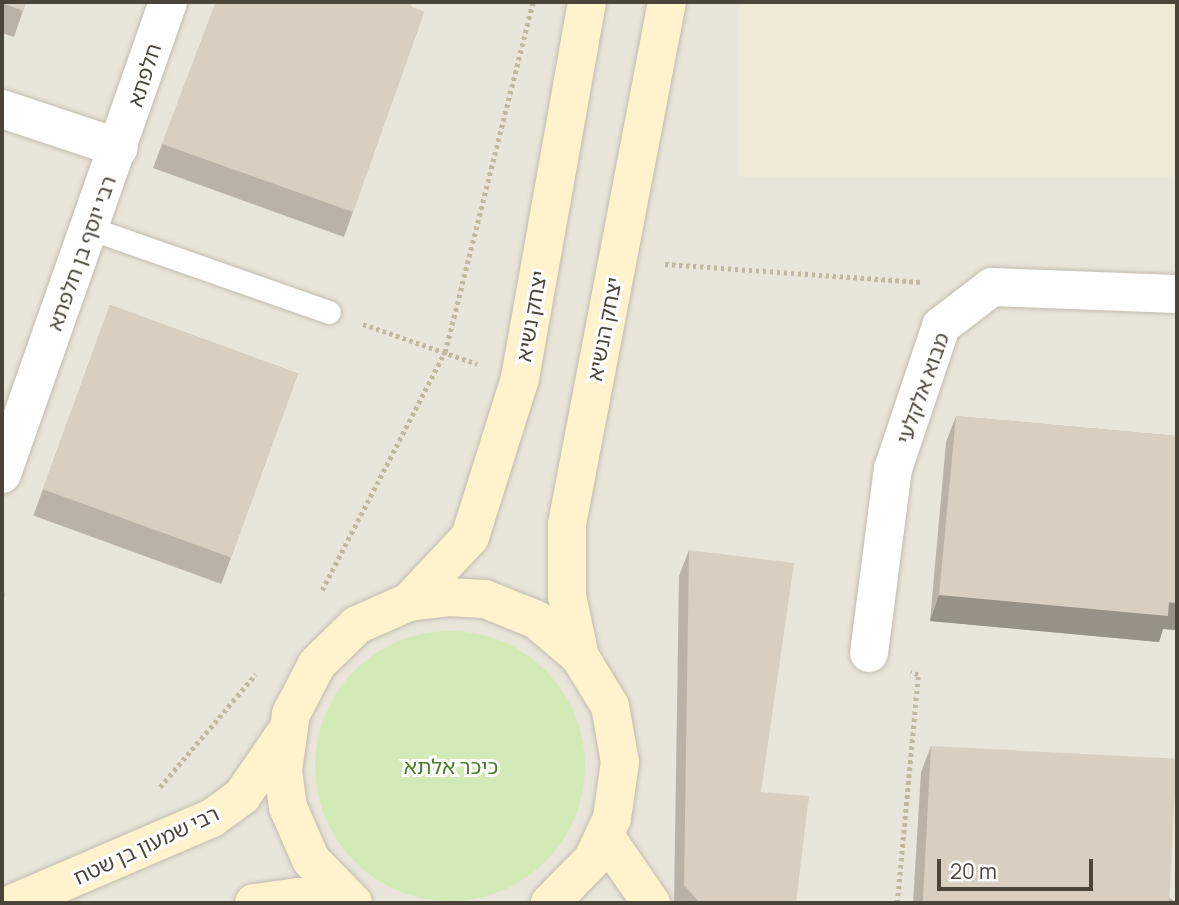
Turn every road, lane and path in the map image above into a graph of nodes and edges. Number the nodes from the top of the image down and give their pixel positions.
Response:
1 (168, 2) edge
2 (533, 2) edge
3 (587, 2) edge
4 (667, 2) edge
5 (2, 109) edge
6 (119, 148) junction
7 (89, 228) junction
8 (617, 260) junction
9 (992, 287) junction
10 (1177, 294) edge
11 (329, 312) joint
12 (446, 352) junction
13 (520, 378) junction
14 (2, 474) edge
15 (316, 598) dead end
16 (409, 602) junction
17 (869, 653) dead end
18 (580, 657) junction
19 (265, 662) dead end
20 (918, 675) dead end
21 (286, 732) junction
22 (153, 793) dead end
23 (605, 836) junction
24 (351, 902) edge
25 (556, 902) edge
26 (14, 903) edge
27 (254, 903) edge
28 (652, 903) edge
29 (897, 903) edge

1 - 6 street, חלפתא
2 - 12 path
3 - 13 street, יצחק נשיא
4 - 8 street, יצחק הנשיא
5 - 6 street, רבי יוסף בן חלפתא
6 - 7 street, רבי יוסף בן חלפתא
7 - 11 lane
7 - 14 street, רבי יוסף בן חלפתא
8 - 9 path
8 - 18 street, יצחק הנשיא
9 - 10 street
9 - 17 street, מבוא אלקלעי
11 - 12 path
12 - 13 path
12 - 15 path
13 - 16 street, יצחק נשיא
16 - 18 street
16 - 21 street
18 - 23 street
19 - 22 path
20 - 29 path
21 - 24 street
21 - 26 street, רבי שמעון בן שטח
23 - 25 street
23 - 28 street
24 - 27 street

